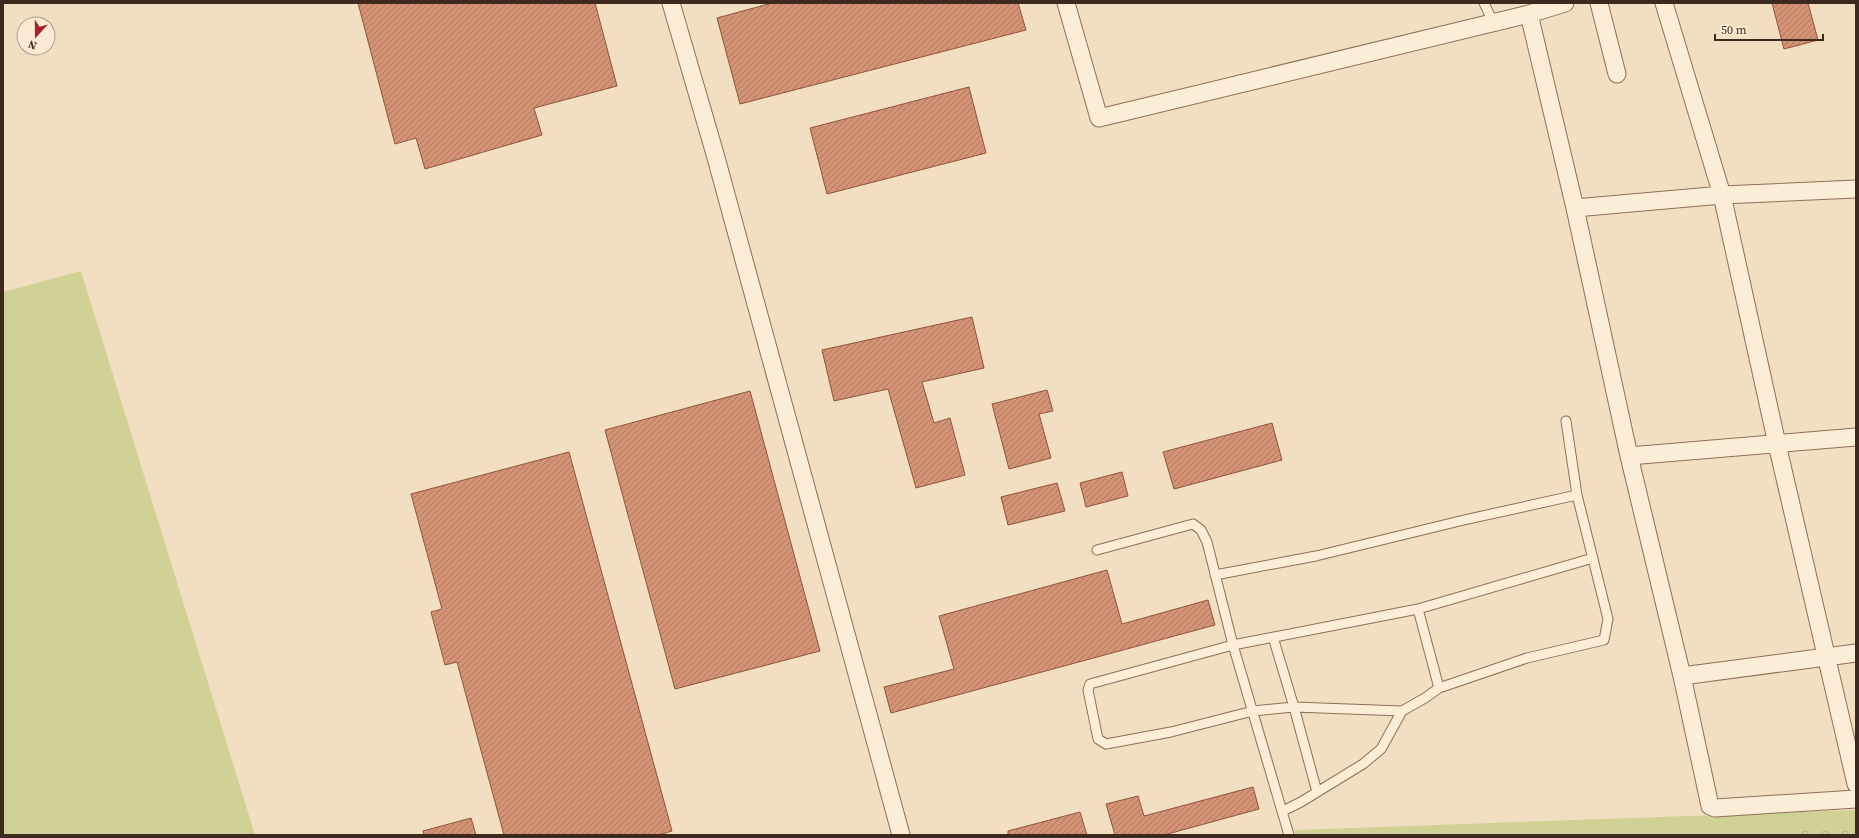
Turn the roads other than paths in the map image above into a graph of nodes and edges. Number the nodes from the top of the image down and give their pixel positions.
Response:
1 (671, 3) edge
2 (1066, 3) edge
3 (1484, 3) edge
4 (1565, 3) edge
5 (1599, 3) edge
6 (1664, 3) edge
7 (1529, 14) junction
8 (1493, 22) junction
9 (1617, 74) dead end
10 (1856, 188) edge
11 (1722, 195) junction
12 (1575, 208) junction
13 (1566, 421) dead end
14 (1856, 437) edge
15 (1777, 444) junction
16 (1629, 456) junction
17 (1577, 495) junction
18 (1097, 550) dead end
19 (1593, 558) junction
20 (1215, 575) junction
21 (1418, 609) junction
22 (1273, 637) junction
23 (1233, 645) junction
24 (1856, 653) edge
25 (1826, 657) junction
26 (1682, 676) junction
27 (1439, 688) junction
28 (1294, 707) junction
29 (1253, 711) junction
30 (1402, 711) junction
31 (1856, 784) edge
32 (1317, 792) junction
33 (1856, 799) edge
34 (1283, 811) junction
35 (901, 835) edge
36 (1289, 835) edge

1 - 35 street
2 - 8 street
3 - 8 lane
4 - 7 street
5 - 9 street
6 - 11 street
7 - 8 street
7 - 12 street
10 - 11 street
11 - 12 street
11 - 15 street
12 - 16 street
13 - 17 lane
14 - 15 street
15 - 16 street
15 - 25 street
16 - 26 street
17 - 19 lane
17 - 20 lane
18 - 20 lane
19 - 21 lane
19 - 27 lane
20 - 23 lane
21 - 22 lane
21 - 27 lane
22 - 23 lane
22 - 28 lane
23 - 29 lane
23 - 29 lane
24 - 25 street
25 - 26 street
25 - 31 street
26 - 33 street
27 - 30 lane
28 - 29 lane
28 - 30 lane
28 - 32 lane
29 - 34 lane
30 - 32 lane
32 - 34 lane
34 - 36 lane

